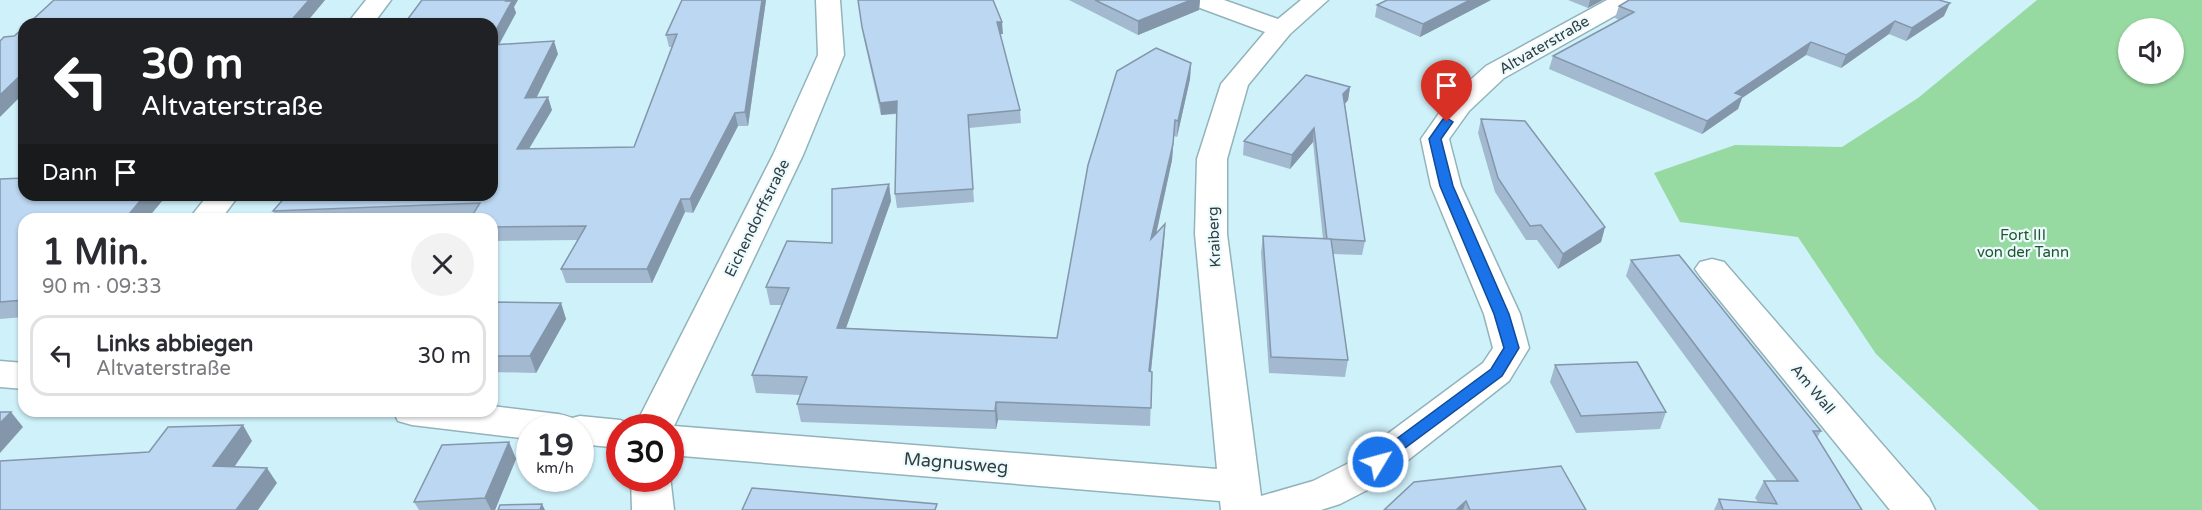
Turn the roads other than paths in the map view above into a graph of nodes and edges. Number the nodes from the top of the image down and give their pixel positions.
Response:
1 (379, 0) edge
2 (828, 0) edge
3 (1201, 0) edge
4 (1316, 0) edge
5 (1624, 0) edge
6 (365, 18) edge
7 (1281, 29) junction
8 (219, 201) edge
9 (210, 213) edge
10 (1712, 269) dead end
11 (0, 374) edge
12 (18, 376) edge
13 (661, 414) edge
14 (464, 417) edge
15 (516, 423) edge
16 (684, 441) edge
17 (652, 492) edge
18 (1250, 502) edge
19 (653, 510) edge
20 (1914, 510) edge

1 - 6 street
2 - 13 street, Eichendorffstraße
3 - 7 street
4 - 7 street, Kraiberg
5 - 18 street, Altvaterstraße
7 - 18 street, Kraiberg
8 - 9 street
10 - 20 street, Am Wall
11 - 12 street
14 - 15 street
16 - 18 street, Magnusweg
17 - 19 street

